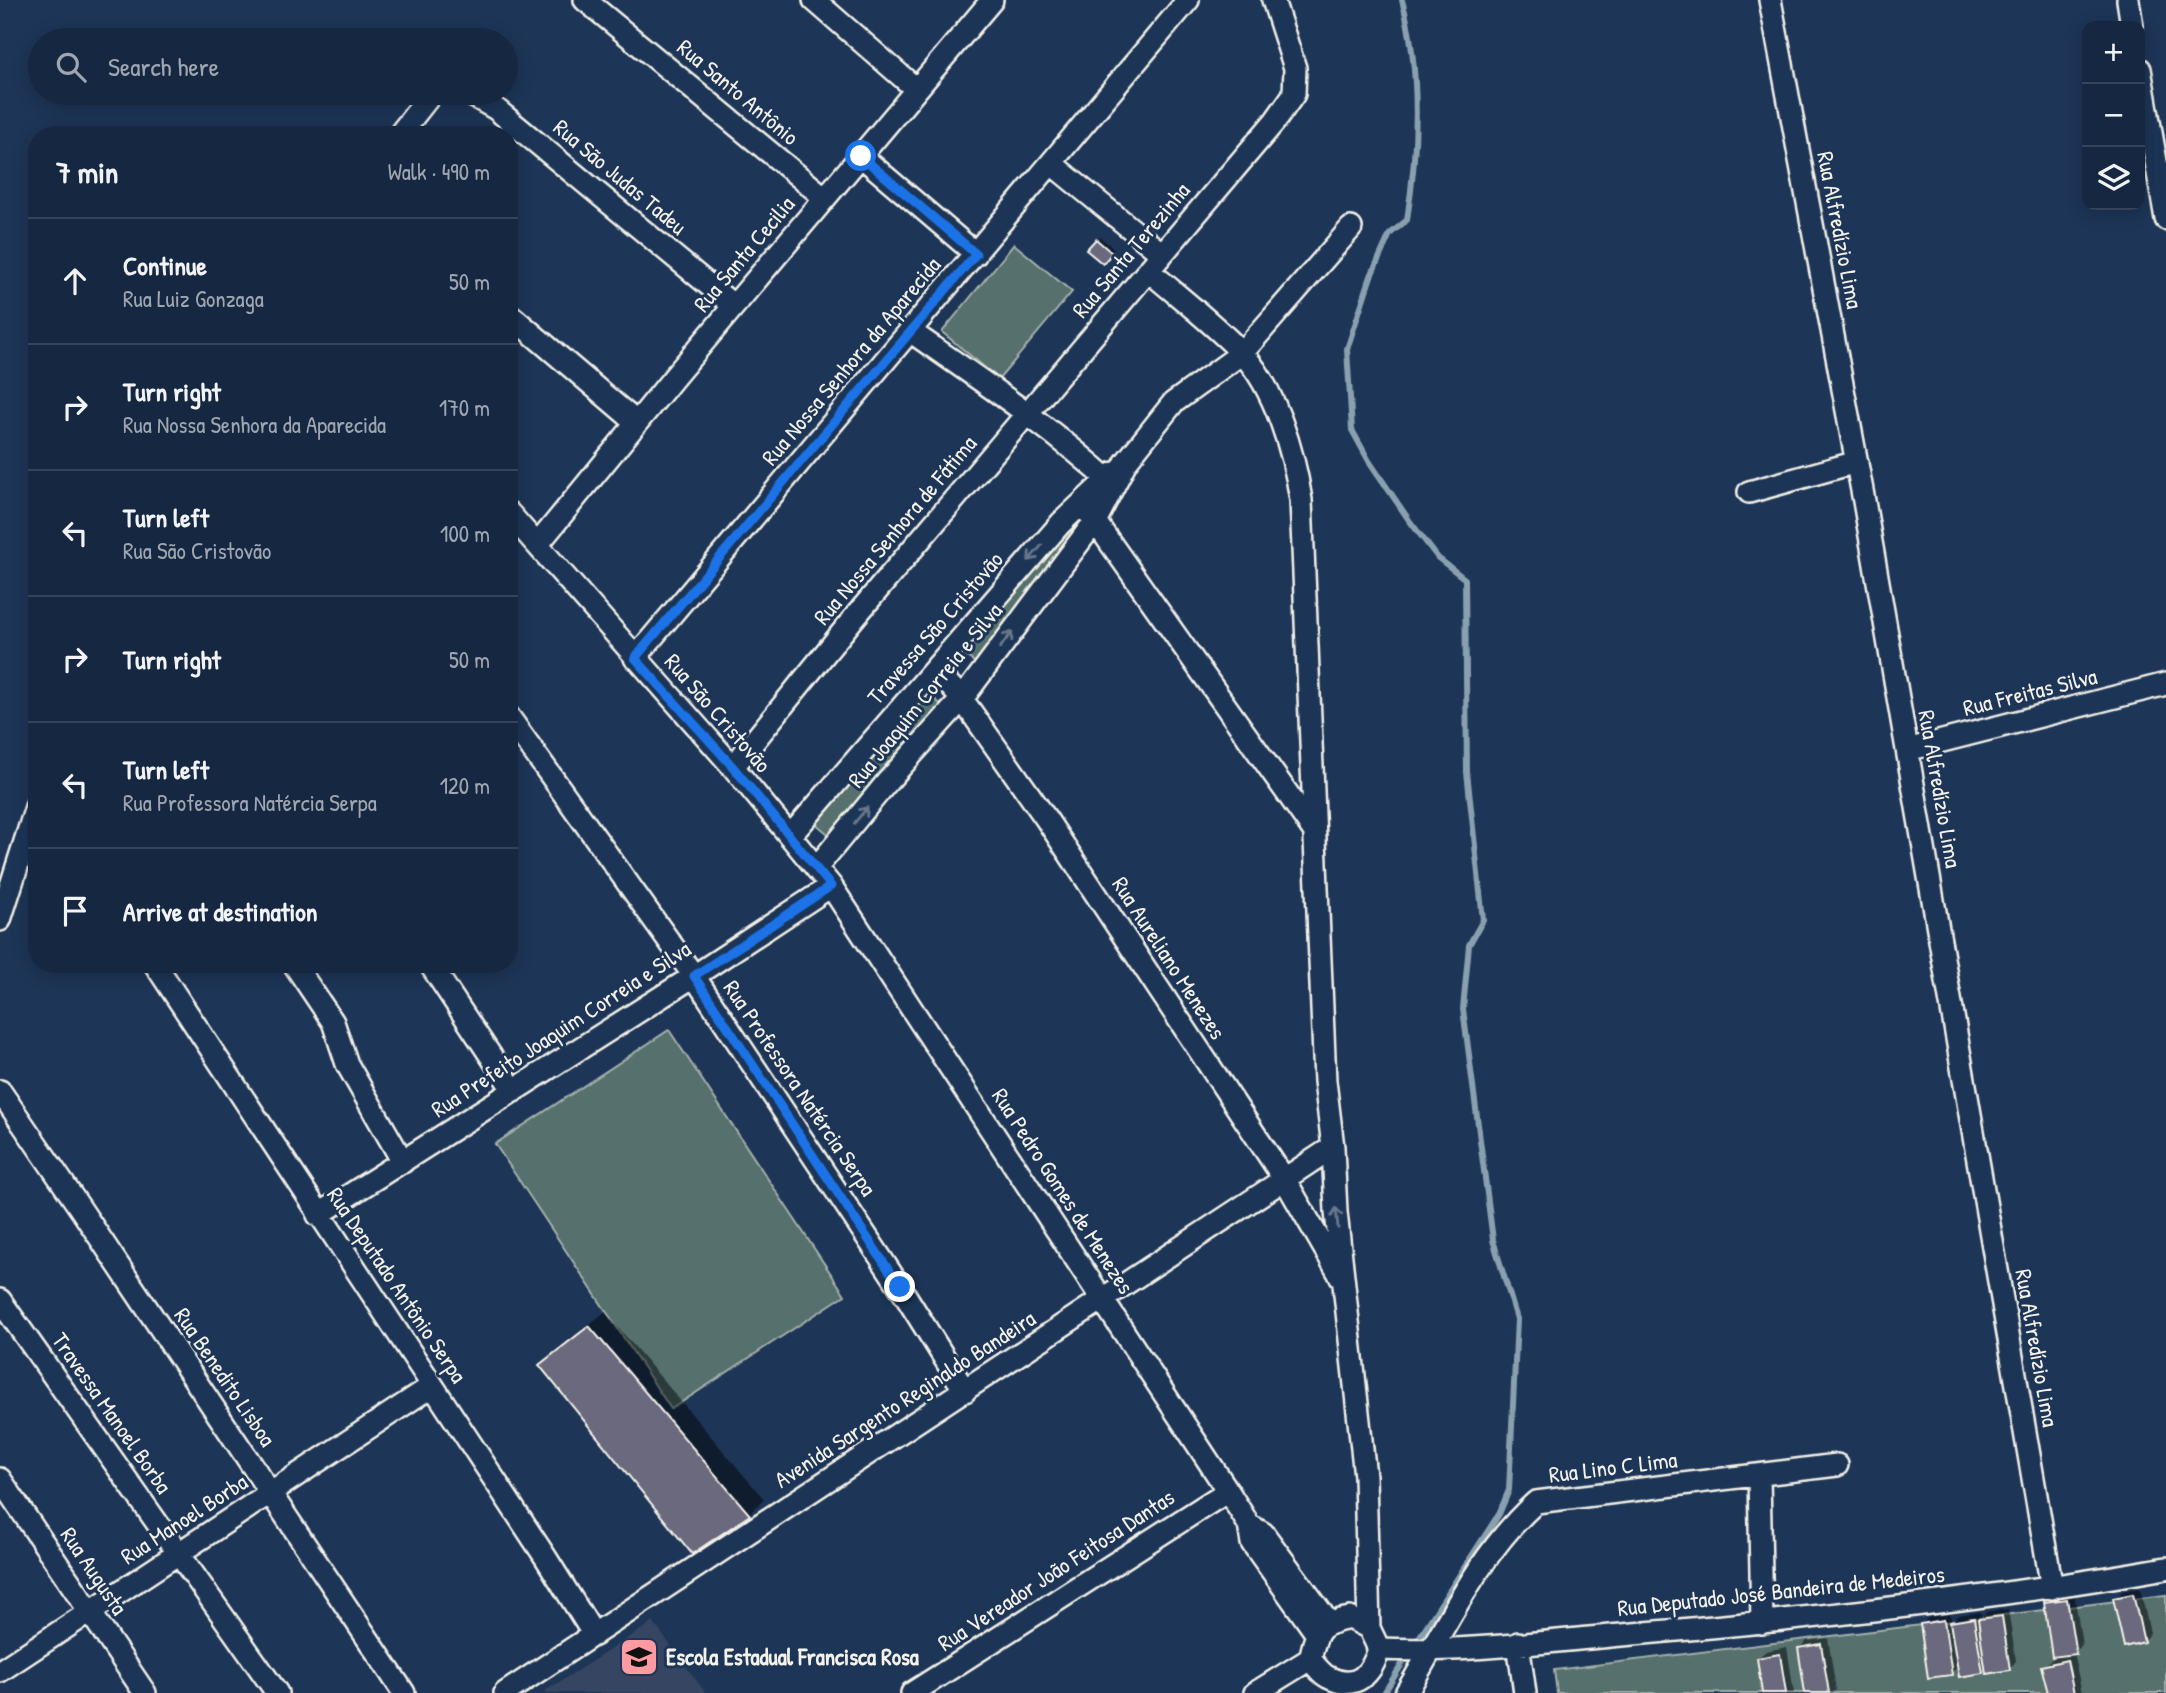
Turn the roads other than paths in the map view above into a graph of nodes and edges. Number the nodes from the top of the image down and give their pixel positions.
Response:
1 (585, 0) edge
2 (814, 0) edge
3 (992, 0) edge
4 (1188, 0) edge
5 (1273, 0) edge
6 (1769, 0) edge
7 (2128, 0) edge
8 (2131, 21) edge
9 (2143, 84) edge
10 (916, 89) junction
11 (423, 105) edge
12 (489, 105) edge
13 (406, 126) edge
14 (517, 126) edge
15 (518, 127) edge
16 (861, 156) junction
17 (1052, 164) junction
18 (824, 198) junction
19 (2166, 219) edge
20 (1351, 228) dead end
21 (976, 254) junction
22 (1162, 254) junction
23 (1148, 270) junction
24 (734, 306) junction
25 (518, 322) edge
26 (910, 331) junction
27 (1242, 353) junction
28 (1028, 414) junction
29 (637, 423) junction
30 (1857, 462) junction
31 (1111, 482) junction
32 (1749, 492) dead end
33 (1080, 502) junction
34 (1096, 520) junction
35 (518, 523) edge
36 (538, 544) junction
37 (635, 658) junction
38 (935, 668) junction
39 (2166, 684) edge
40 (962, 699) junction
41 (518, 730) edge
42 (1907, 750) junction
43 (733, 767) junction
44 (1314, 831) junction
45 (28, 832) edge
46 (791, 835) junction
47 (817, 867) junction
48 (831, 886) junction
49 (0, 920) edge
50 (161, 973) edge
51 (299, 973) edge
52 (436, 973) edge
53 (694, 976) junction
54 (0, 1091) edge
55 (514, 1091) junction
56 (1333, 1147) junction
57 (403, 1162) junction
58 (1285, 1180) junction
59 (318, 1215) junction
60 (1345, 1285) junction
61 (0, 1300) edge
62 (1103, 1300) junction
63 (432, 1386) junction
64 (965, 1391) junction
65 (1837, 1465) dead end
66 (1759, 1475) junction
67 (0, 1479) edge
68 (1228, 1490) junction
69 (270, 1493) junction
70 (179, 1553) junction
71 (2166, 1568) edge
72 (2052, 1588) junction
73 (90, 1612) junction
74 (1762, 1623) junction
75 (1322, 1628) junction
76 (1370, 1628) junction
77 (594, 1635) junction
78 (1518, 1643) junction
79 (1407, 1651) junction
80 (1310, 1659) junction
81 (0, 1671) edge
82 (1354, 1687) edge
83 (145, 1693) edge
84 (277, 1693) edge
85 (404, 1693) edge
86 (505, 1693) edge
87 (912, 1693) edge
88 (1255, 1693) edge
89 (1406, 1693) edge
90 (1525, 1693) edge

1 - 18 street, Rua Santo Antônio
2 - 10 street
3 - 10 street, Rua Santa Cecilia
4 - 17 street, Rua Nossa Senhora da Aparecida
5 - 22 street, Rua Santa Terezinha
6 - 30 street, Rua Alfredízio Lima
7 - 8 street
9 - 19 street
10 - 16 street, Rua Santa Cecilia
11 - 13 street
12 - 14 street, Rua São Judas Tadeu
15 - 24 street, Rua São Judas Tadeu
16 - 18 street, Rua Santa Cecilia
16 - 21 street
17 - 21 street, Rua Nossa Senhora da Aparecida
17 - 22 street
18 - 24 street, Rua Santa Cecilia
20 - 27 street, Travessa São Cristovão
21 - 26 street, Rua Nossa Senhora da Aparecida
22 - 23 street, Rua Santa Terezinha
23 - 27 street
23 - 28 street, Rua Santa Terezinha
24 - 29 street, Rua Santa Cecilia
25 - 29 street
26 - 28 street
26 - 37 street, Rua Nossa Senhora da Aparecida
27 - 31 street, Travessa São Cristovão
27 - 44 street
28 - 31 street
28 - 43 street, Rua Nossa Senhora de Fátima
29 - 36 street, Rua Santa Cecilia
30 - 32 street
30 - 42 street, Rua Alfredízio Lima
31 - 33 street, Travessa São Cristovão
31 - 34 street, Travessa São Cristovão
33 - 34 street
33 -> 38 street, Travessa São Cristovão
40 -> 34 street, Rua Joaquim Correia e Silva
34 - 44 street
35 - 36 street, Rua São Cristovão
36 - 37 street, Rua São Cristovão
37 - 43 street, Rua São Cristovão
38 - 40 street, Rua Aureliano Menezes
38 - 46 street, Travessa São Cristovão
39 - 42 street, Rua Freitas Silva
47 -> 40 street, Rua Joaquim Correia e Silva
40 - 58 street, Rua Aureliano Menezes
41 - 53 street, Rua Professora Natércia Serpa
42 - 72 street, Rua Alfredízio Lima
43 - 46 street, Rua São Cristovão
44 - 56 street
45 - 49 street
46 - 47 street, Rua São Cristovão
47 - 48 street, Rua São Cristovão
48 - 53 street, Rua Prefeito Joaquim Correia e Silva
48 - 62 street, Rua Pedro Gomes de Menezes
50 - 59 street, Rua Deputado Antônio Serpa
51 - 57 street
52 - 55 street
53 - 55 street, Rua Prefeito Joaquim Correia e Silva
53 - 64 street, Rua Professora Natércia Serpa
54 - 69 street, Rua Benedito Lisboa
55 - 57 street, Rua Prefeito Joaquim Correia e Silva
56 - 58 street, Avenida Sargento Reginaldo Bandeira
60 -> 56 street
57 - 59 street, Rua Prefeito Joaquim Correia e Silva
58 - 60 street, Rua Aureliano Menezes
58 - 62 street, Avenida Sargento Reginaldo Bandeira
59 - 63 street, Rua Deputado Antônio Serpa
60 - 76 street
61 - 70 street, Travessa Manoel Borba
62 - 64 street, Avenida Sargento Reginaldo Bandeira
62 - 68 street, Rua Pedro Gomes de Menezes
63 - 69 street, Rua Manoel Borba
63 - 77 street, Rua Deputado Antônio Serpa
64 - 77 street, Avenida Sargento Reginaldo Bandeira
65 - 66 street, Rua Lino C Lima
66 - 74 street
66 - 79 street, Rua Lino C Lima
67 - 73 street, Rua Augusta
68 - 75 street, Rua Pedro Gomes de Menezes
68 - 87 street, Rua Vereador João Feitosa Dantas
69 - 70 street, Rua Manoel Borba
69 - 85 street, Rua Benedito Lisboa
70 - 73 street, Rua Manoel Borba
70 - 84 street, Travessa Manoel Borba
71 - 72 street, Rua Deputado José Bandeira de Medeiros
72 - 74 street, Rua Deputado José Bandeira de Medeiros
73 - 81 street, Rua Manoel Borba
73 - 83 street, Rua Augusta
74 - 78 street, Rua Deputado José Bandeira de Medeiros
75 - 76 street
75 - 80 street
76 - 79 street
77 - 86 street, Avenida Sargento Reginaldo Bandeira
78 - 79 street, Rua Deputado José Bandeira de Medeiros
78 - 90 street
79 - 82 street
79 - 89 street
80 - 82 street
80 - 88 street

